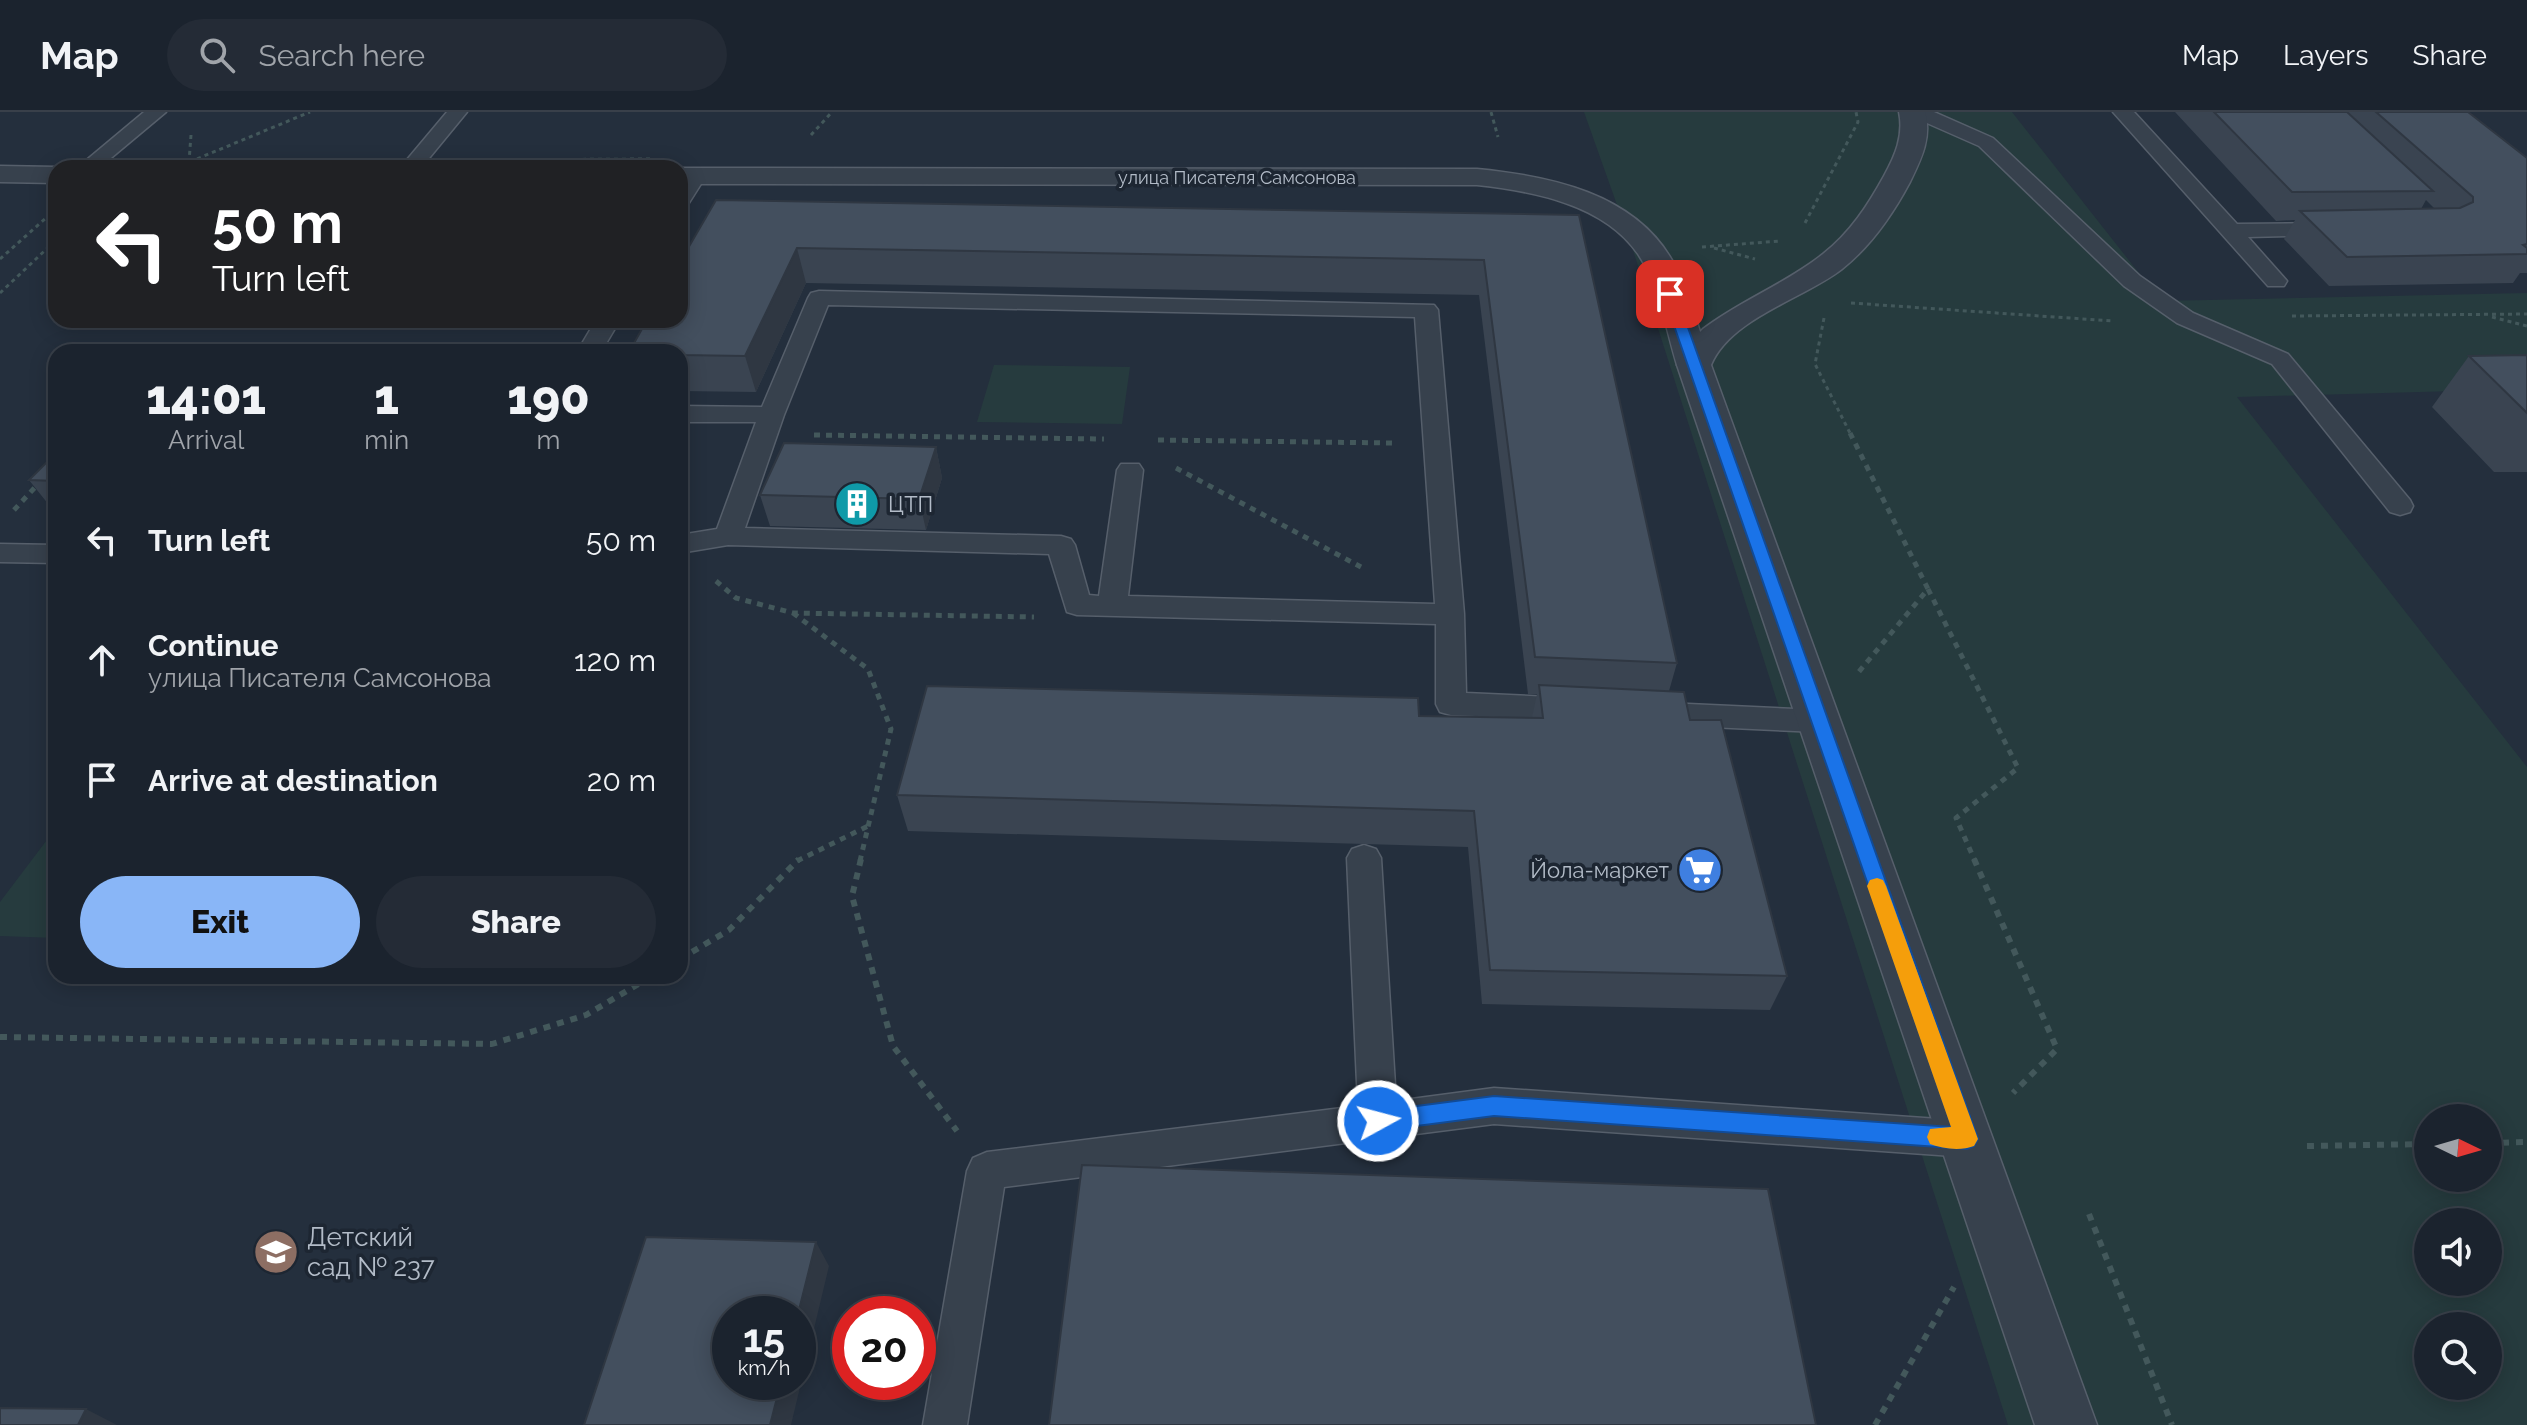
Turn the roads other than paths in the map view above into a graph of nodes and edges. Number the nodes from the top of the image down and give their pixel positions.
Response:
1 (156, 112) edge
2 (457, 112) edge
3 (1915, 112) edge
4 (2123, 112) edge
5 (97, 160) edge
6 (417, 160) edge
7 (0, 174) edge
8 (48, 175) edge
9 (688, 176) edge
10 (2351, 229) edge
11 (2230, 231) junction
12 (2276, 281) dead end
13 (1694, 365) junction
14 (688, 414) edge
15 (771, 415) junction
16 (1130, 470) dead end
17 (2400, 506) dead end
18 (728, 536) junction
19 (688, 543) edge
20 (0, 553) edge
21 (48, 554) edge
22 (1112, 606) junction
23 (1450, 614) junction
24 (1594, 710) edge
25 (1626, 712) edge
26 (1818, 721) junction
27 (1364, 858) edge
28 (1378, 1121) junction
29 (1967, 1139) junction
30 (945, 1425) edge
31 (2066, 1425) edge

1 - 5 lane
2 - 6 lane
3 - 13 street
3 - 17 lane
4 - 11 lane
7 - 8 street
9 - 13 street, улица Писателя Самсонова
10 - 11 lane
11 - 12 lane
13 - 26 street, улица Писателя Самсонова
14 - 15 lane
15 - 18 lane
15 - 23 lane
16 - 22 lane
18 - 19 lane
18 - 22 lane
20 - 21 lane
22 - 23 lane
23 - 24 lane
25 - 26 lane
26 - 29 street, улица Писателя Самсонова
27 - 28 lane
28 - 29 lane
28 - 30 lane
29 - 31 street, улица Писателя Самсонова

